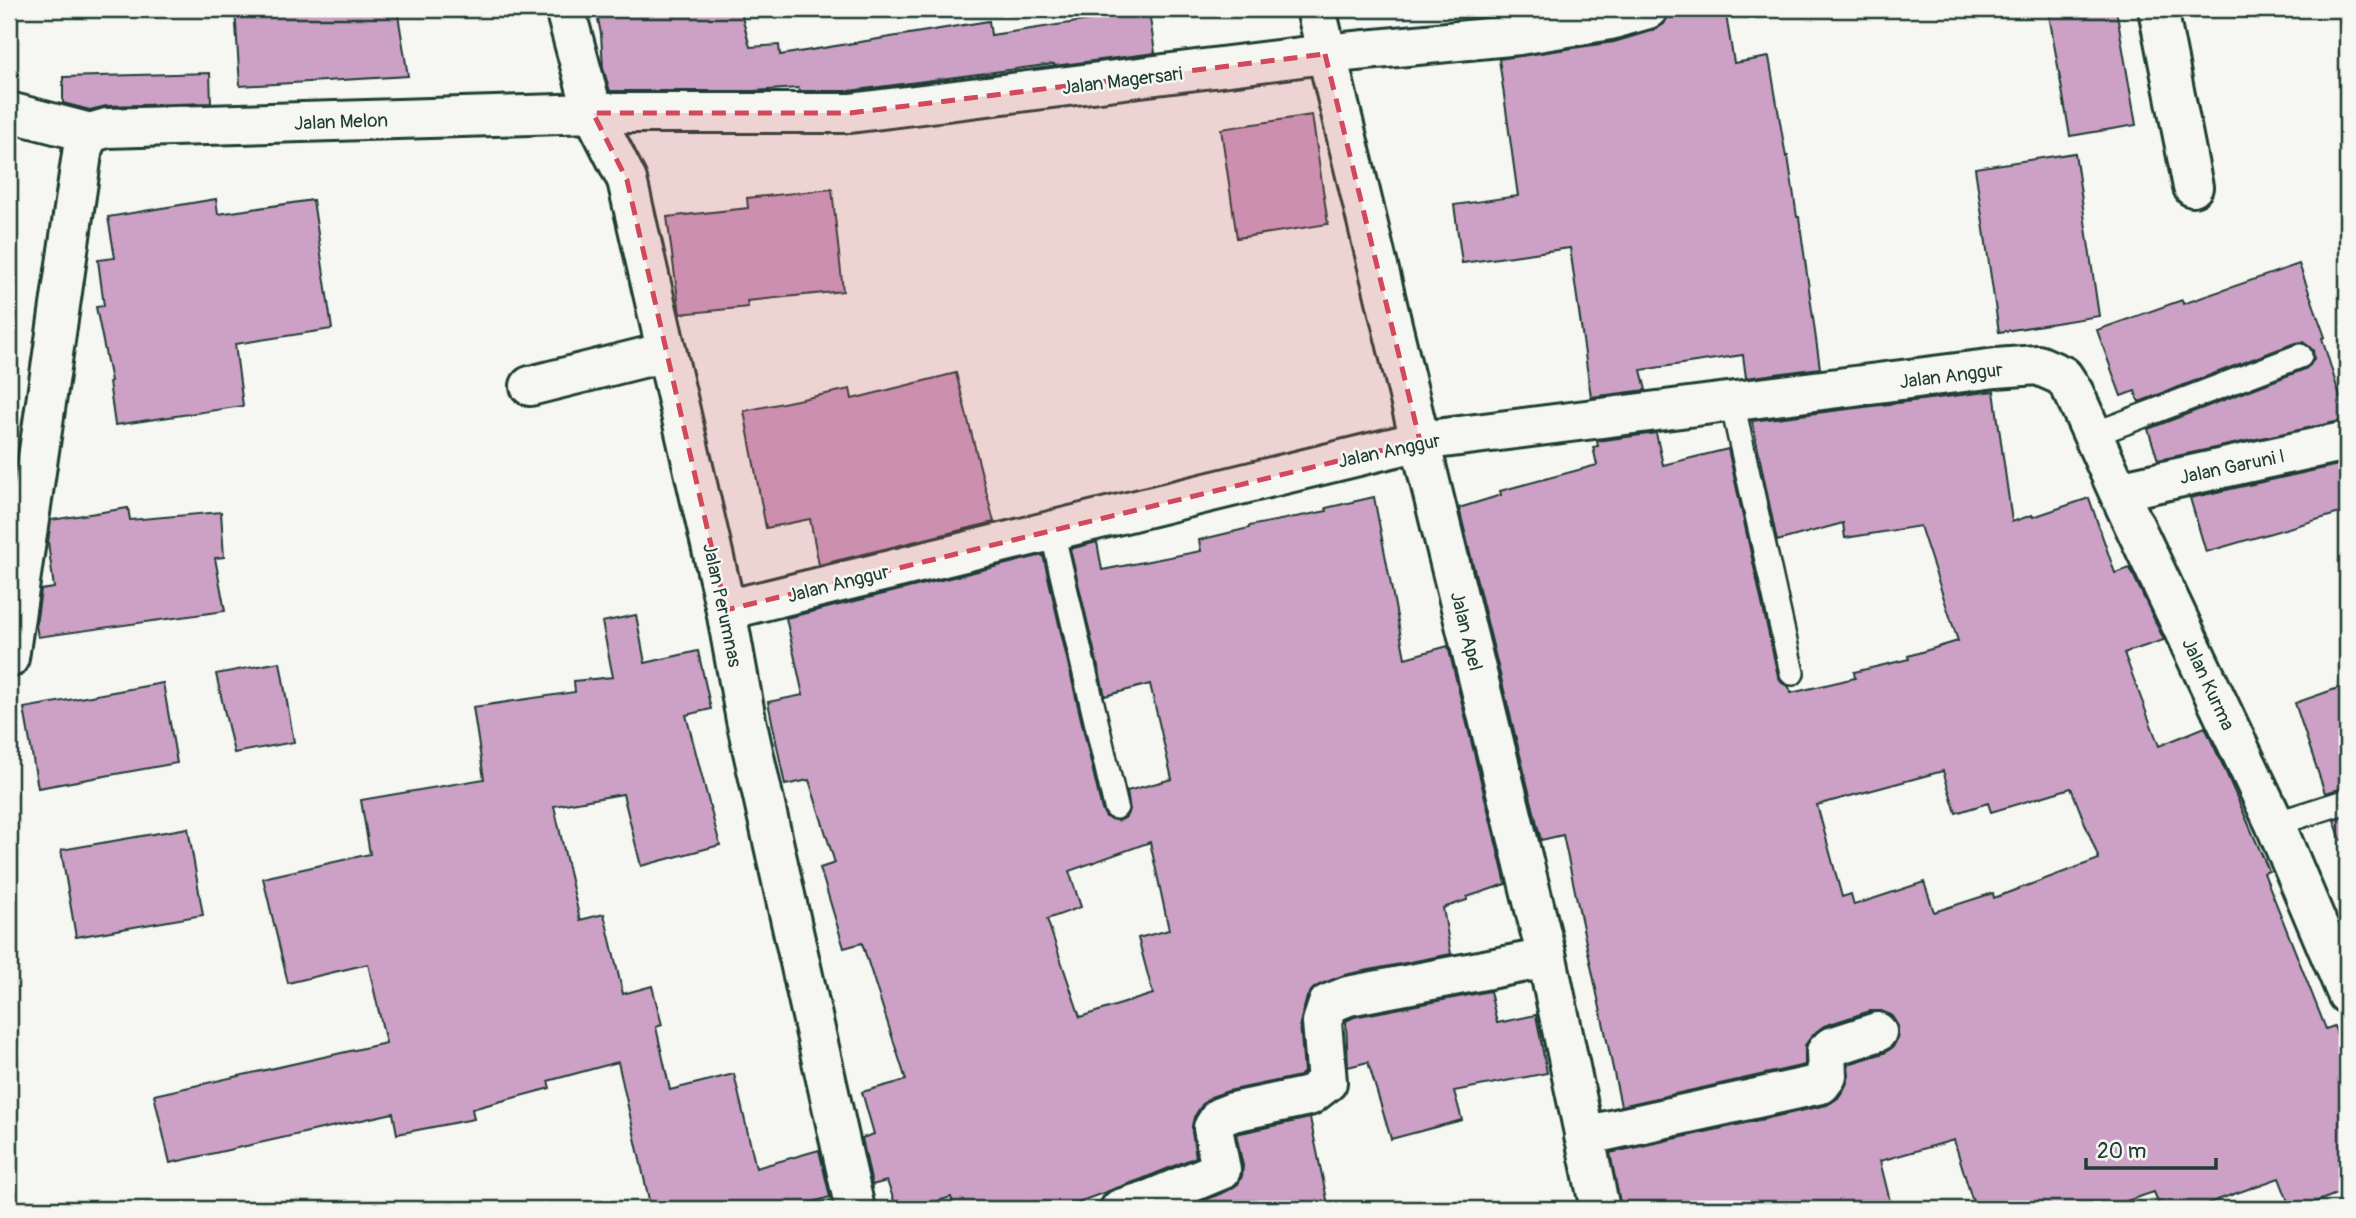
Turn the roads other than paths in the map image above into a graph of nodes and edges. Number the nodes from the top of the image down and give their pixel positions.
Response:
1 (565, 9) edge
2 (1316, 9) edge
3 (1647, 9) edge
4 (2158, 9) edge
5 (1325, 54) junction
6 (9, 112) edge
7 (593, 113) junction
8 (90, 133) junction
9 (2193, 187) dead end
10 (666, 352) junction
11 (2300, 356) dead end
12 (2063, 376) joint
13 (530, 386) dead end
14 (1732, 402) junction
15 (2092, 435) junction
16 (1420, 441) junction
17 (2347, 441) edge
18 (2118, 491) junction
19 (1052, 531) junction
20 (726, 610) junction
21 (9, 658) edge
22 (1792, 673) dead end
23 (2347, 801) edge
24 (1116, 807) dead end
25 (2275, 824) junction
26 (1548, 958) junction
27 (2347, 994) edge
28 (1877, 1032) dead end
29 (1584, 1136) junction
30 (855, 1209) edge
31 (1120, 1209) edge
32 (1600, 1209) edge

1 - 7 street, Jalan Perumnas
2 - 5 street, Jalan Apel
3 - 5 street, Jalan Magersari
4 - 9 street
5 - 7 street, Jalan Magersari
5 - 16 street, Jalan Apel
6 - 8 street
7 - 8 street, Jalan Melon
7 - 10 street, Jalan Perumnas
8 - 21 street
10 - 13 street
10 - 20 street, Jalan Perumnas
11 - 15 lane
12 - 14 street, Jalan Anggur
12 - 15 street, Jalan Kurma
14 - 16 street, Jalan Anggur
14 - 22 lane
15 - 18 street, Jalan Kurma
16 - 19 street, Jalan Anggur
16 - 26 street, Jalan Apel
17 - 18 street, Jalan Garuni I
18 - 25 street, Jalan Kurma
19 - 20 street, Jalan Anggur
19 - 24 lane
20 - 30 street, Jalan Perumnas
23 - 25 lane
25 - 27 street, Jalan Kurma
26 - 29 street, Jalan Apel
26 - 31 street
28 - 29 street
29 - 32 street, Jalan Apel

